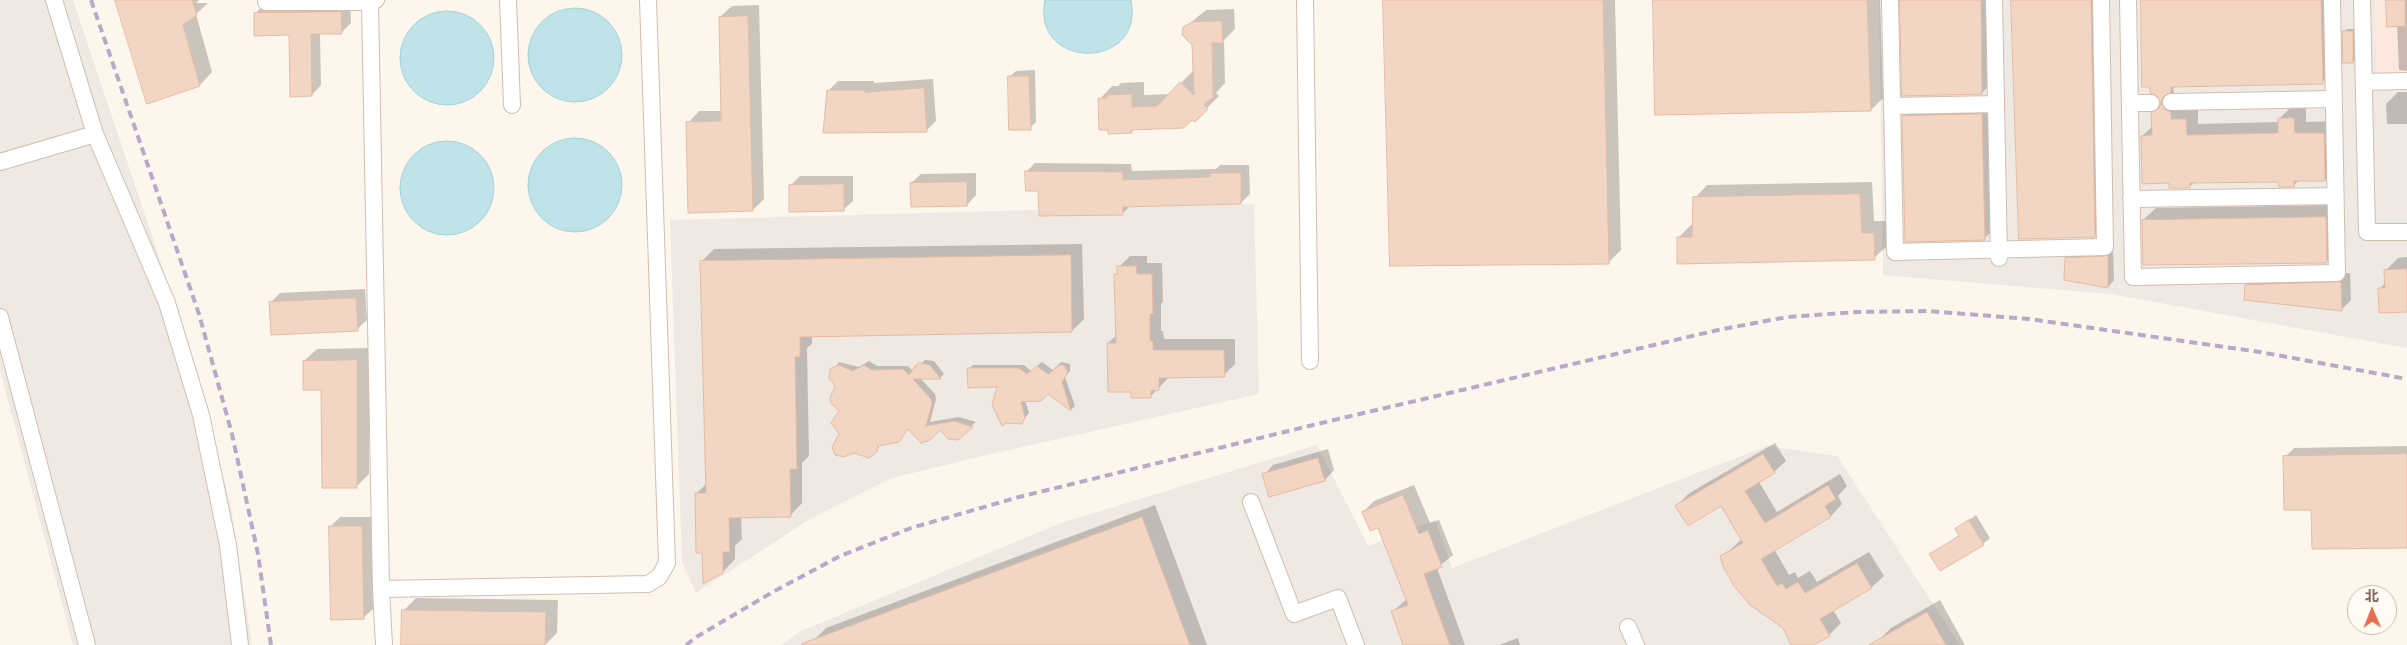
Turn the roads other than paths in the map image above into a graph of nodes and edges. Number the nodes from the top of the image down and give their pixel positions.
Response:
1 (54, 0) edge
2 (508, 0) edge
3 (648, 0) edge
4 (1305, 0) edge
5 (1890, 0) edge
6 (1994, 0) edge
7 (2101, 0) edge
8 (2128, 0) edge
9 (2332, 0) edge
10 (2362, 0) edge
11 (373, 1) edge
12 (266, 2) dead end
13 (2407, 81) edge
14 (2364, 82) junction
15 (2334, 99) junction
16 (2171, 102) dead end
17 (2130, 103) junction
18 (2151, 103) dead end
19 (1996, 104) junction
20 (512, 105) dead end
21 (1892, 106) junction
22 (94, 134) junction
23 (0, 162) edge
24 (2335, 196) junction
25 (2131, 199) junction
26 (2407, 232) edge
27 (1999, 254) junction
28 (0, 317) edge
29 (1310, 360) dead end
30 (1251, 502) dead end
31 (381, 589) junction
32 (1628, 626) dead end
33 (86, 645) edge
34 (240, 645) edge
35 (384, 645) edge
36 (1356, 645) edge
37 (1636, 645) edge

1 - 22 lane
2 - 20 lane
3 - 31 lane
4 - 29 lane
5 - 21 lane
6 - 19 lane
7 - 27 lane
8 - 17 lane
9 - 15 lane
10 - 14 lane
11 - 12 lane
11 - 31 lane
13 - 14 lane
14 - 26 lane
15 - 16 lane
15 - 24 lane
17 - 18 lane
17 - 25 lane
19 - 21 lane
19 - 27 lane
21 - 27 lane
22 - 23 lane
22 - 34 lane
24 - 25 lane
24 - 25 lane
28 - 33 lane
30 - 36 lane
31 - 35 lane
32 - 37 lane

